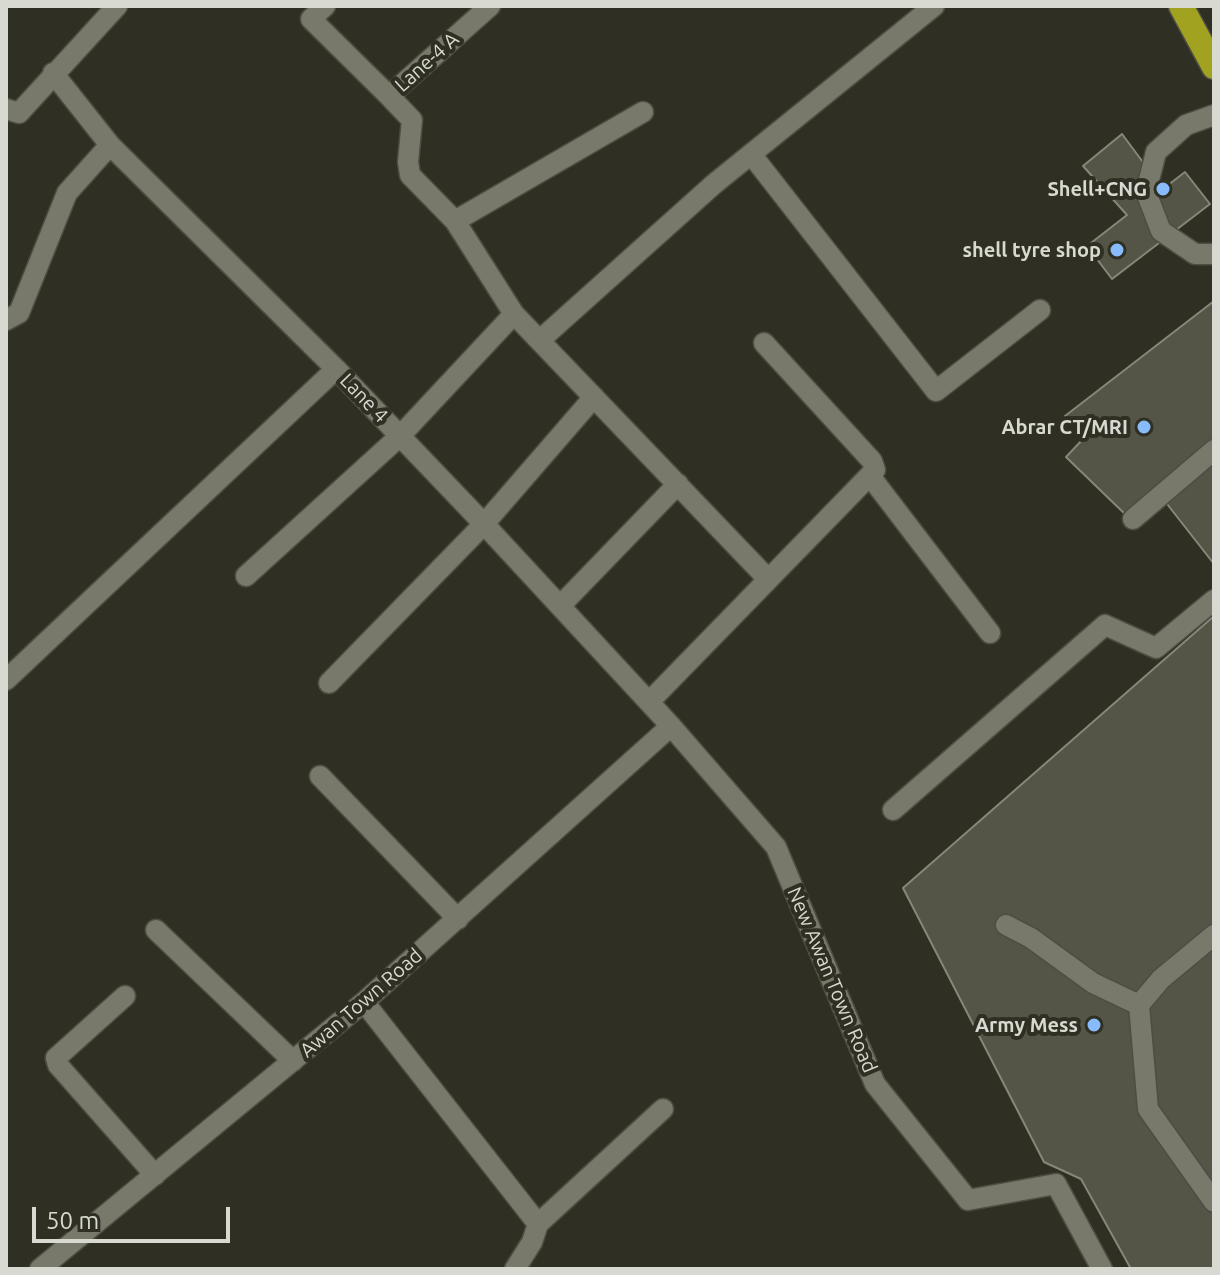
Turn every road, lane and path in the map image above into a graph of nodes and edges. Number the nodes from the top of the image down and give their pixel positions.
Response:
1 (117, 6) edge
2 (325, 6) edge
3 (490, 6) edge
4 (934, 6) edge
5 (1181, 6) edge
6 (1214, 67) edge
7 (53, 73) junction
8 (389, 96) junction
9 (6, 109) edge
10 (643, 112) dead end
11 (1214, 115) edge
12 (110, 145) junction
13 (751, 154) junction
14 (455, 221) junction
15 (1214, 254) edge
16 (1040, 310) dead end
17 (514, 314) junction
18 (6, 320) edge
19 (540, 340) junction
20 (764, 343) dead end
21 (336, 369) junction
22 (594, 397) junction
23 (400, 436) junction
24 (1214, 450) edge
25 (870, 476) junction
26 (678, 484) junction
27 (1133, 519) dead end
28 (484, 524) junction
29 (246, 576) dead end
30 (767, 578) junction
31 (1214, 600) edge
32 (560, 606) junction
33 (990, 633) dead end
34 (6, 680) edge
35 (329, 683) dead end
36 (649, 702) junction
37 (671, 726) junction
38 (320, 776) dead end
39 (893, 810) dead end
40 (458, 919) junction
41 (1006, 925) dead end
42 (156, 930) dead end
43 (1214, 935) edge
44 (125, 996) dead end
45 (364, 1002) junction
46 (1139, 1005) junction
47 (293, 1061) junction
48 (663, 1109) dead end
49 (155, 1175) junction
50 (1214, 1202) edge
51 (538, 1224) junction
52 (40, 1269) edge
53 (515, 1269) edge
54 (1102, 1269) edge

1 - 7 street
2 - 8 street, Lane-4 A
3 - 8 street, Lane-4 A
4 - 13 street
5 - 6 highway
7 - 9 street
7 - 12 street, Lane 4
8 - 14 street
10 - 14 street
11 - 15 street
12 - 18 street
12 - 21 street, Lane 4
13 - 16 street
13 - 19 street
14 - 17 street
17 - 19 street
17 - 23 street
19 - 22 street
20 - 25 street
21 - 23 street, Lane 4
21 - 34 street
22 - 26 street
22 - 28 street
23 - 28 street, Lane 4
23 - 29 street
24 - 27 street
25 - 30 street
25 - 33 street
26 - 30 street
26 - 32 street
28 - 32 street, Lane 4
28 - 35 street
30 - 36 street
31 - 39 street
32 - 36 street, Lane 4
36 - 37 street, Lane 4
37 - 40 street, Awan Town Road
37 - 54 street, New Awan Town Road
38 - 40 street
40 - 45 street, Awan Town Road
41 - 46 street
42 - 47 street
43 - 46 street
44 - 49 street
45 - 47 street, Awan Town Road
45 - 51 street
46 - 50 street
47 - 49 street, Awan Town Road
48 - 51 street
49 - 52 street, Awan Town Road
51 - 53 street

